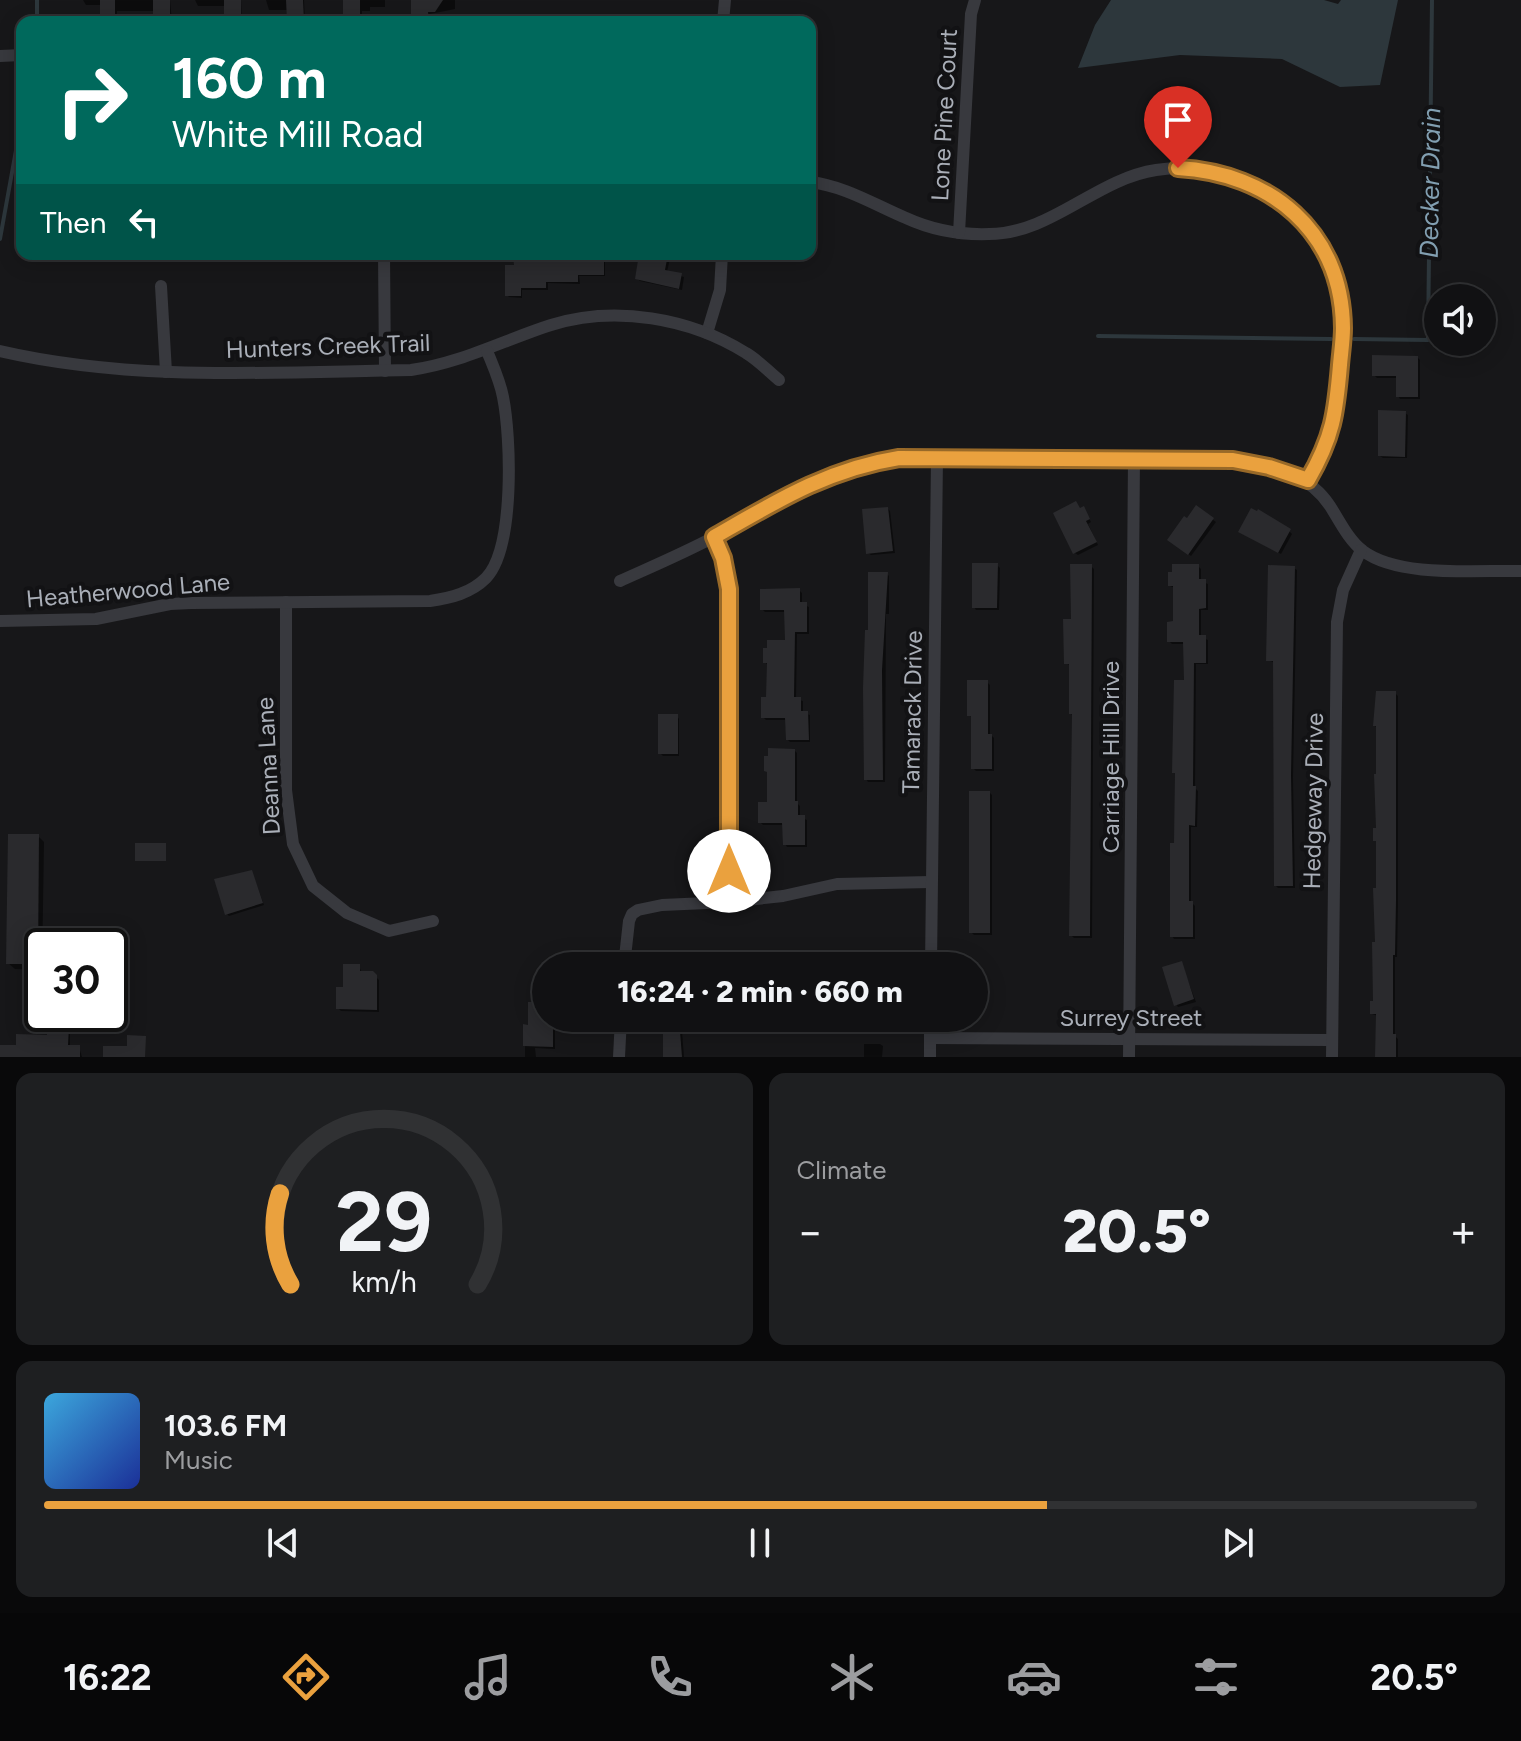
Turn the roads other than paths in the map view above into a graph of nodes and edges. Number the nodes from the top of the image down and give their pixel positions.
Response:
1 (975, 0) edge
2 (816, 184) edge
3 (959, 233) junction
4 (384, 260) edge
5 (722, 260) edge
6 (161, 286) dead end
7 (707, 333) junction
8 (0, 351) edge
9 (487, 351) junction
10 (385, 371) junction
11 (166, 372) junction
12 (779, 380) dead end
13 (937, 458) junction
14 (1134, 458) junction
15 (1308, 480) junction
16 (714, 537) junction
17 (1361, 550) junction
18 (1521, 571) edge
19 (620, 581) dead end
20 (286, 602) junction
21 (0, 621) edge
22 (931, 882) junction
23 (729, 902) junction
24 (433, 921) dead end
25 (625, 952) edge
26 (931, 952) edge
27 (620, 1032) edge
28 (930, 1032) edge
29 (930, 1038) junction
30 (1129, 1038) junction
31 (1332, 1040) junction
32 (619, 1057) edge
33 (930, 1057) edge
34 (1129, 1057) edge
35 (1332, 1057) edge

1 - 3 street, Lone Pine Court
2 - 3 street
3 - 15 street
4 - 10 street
5 - 7 street
6 - 11 street
7 - 9 street, Hunters Creek Trail
7 - 12 street, Hunters Creek Trail
8 - 11 street, Hunters Creek Trail
9 - 10 street, Hunters Creek Trail
9 - 20 street, Heatherwood Lane
10 - 11 street, Hunters Creek Trail
13 - 14 street
13 - 16 street
13 - 22 street, Tamarack Drive
14 - 15 street
14 - 30 street, Carriage Hill Drive
15 - 17 street
16 - 19 street
16 - 23 street
17 - 18 street
17 - 31 street, Hedgeway Drive
20 - 21 street, Heatherwood Lane
20 - 24 street, Deanna Lane
22 - 23 street
22 - 26 street, Tamarack Drive
23 - 25 street
27 - 32 street
28 - 29 street
29 - 30 street, Surrey Street
29 - 33 street
30 - 31 street, Surrey Street
30 - 34 street, Carriage Hill Drive
31 - 35 street, Hedgeway Drive

